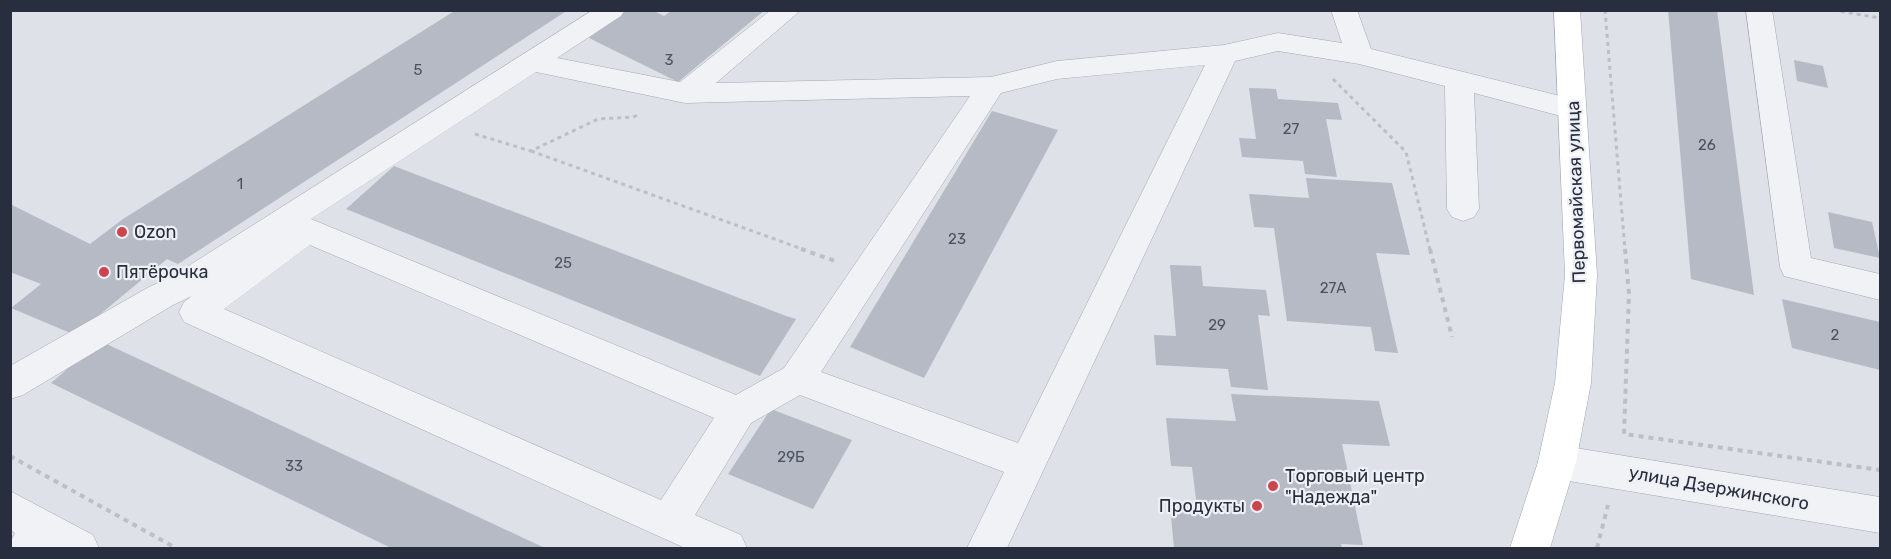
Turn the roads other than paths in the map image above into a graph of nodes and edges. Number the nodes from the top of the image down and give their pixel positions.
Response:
1 (612, 10) edge
2 (788, 10) edge
3 (1344, 10) edge
4 (1567, 10) edge
5 (1759, 10) edge
6 (1224, 54) junction
7 (1359, 55) junction
8 (532, 62) junction
9 (1459, 80) junction
10 (991, 86) junction
11 (685, 93) junction
12 (1572, 109) junction
13 (1463, 209) dead end
14 (1881, 287) edge
15 (797, 379) junction
16 (10, 384) edge
17 (738, 412) junction
18 (1557, 462) junction
19 (1029, 464) junction
20 (10, 509) edge
21 (1881, 515) edge
22 (669, 522) junction
23 (37, 539) edge
24 (79, 549) edge
25 (727, 549) edge
26 (987, 549) edge
27 (1530, 549) edge

1 - 8 street
2 - 11 street
3 - 7 street
4 - 12 main road, Первомайская улица
5 - 14 street
6 - 7 street
6 - 10 street
6 - 19 street
7 - 9 street
8 - 11 street
8 - 16 street
9 - 12 street
9 - 13 street
10 - 11 street
10 - 15 street
12 - 18 main road, Первомайская улица
15 - 17 street
15 - 19 street
17 - 22 street
17 - 22 street
18 - 21 street, улица Дзержинского
18 - 27 main road, Первомайская улица
19 - 26 street
20 - 23 street
22 - 25 street
23 - 24 street

